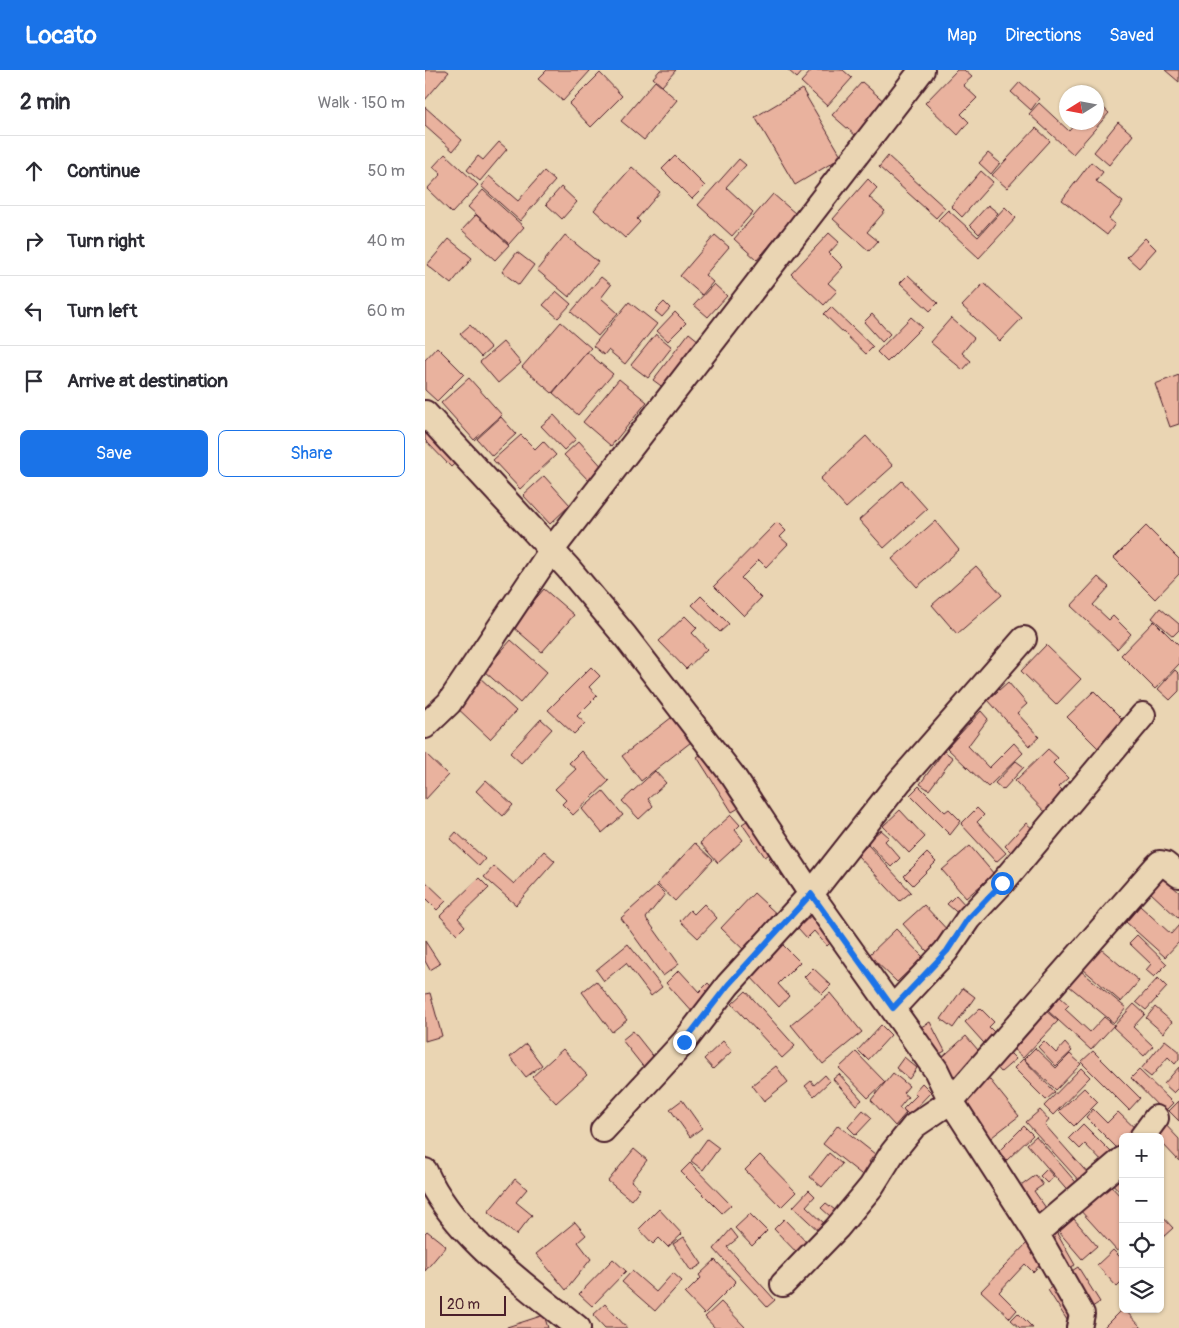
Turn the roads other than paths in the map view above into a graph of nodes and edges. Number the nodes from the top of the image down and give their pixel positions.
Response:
1 (923, 70) edge
2 (425, 413) edge
3 (551, 550) junction
4 (1024, 640) dead end
5 (1143, 715) dead end
6 (425, 726) edge
7 (1179, 875) edge
8 (811, 894) junction
9 (893, 1008) junction
10 (951, 1101) junction
11 (603, 1130) dead end
12 (1119, 1162) edge
13 (425, 1171) edge
14 (1037, 1233) junction
15 (783, 1284) dead end
16 (578, 1328) edge
17 (1079, 1328) edge

1 - 3 street
2 - 3 street
3 - 6 street
3 - 8 street
4 - 8 street
5 - 9 street
7 - 10 street
8 - 9 street
8 - 11 street
9 - 10 street
10 - 14 street
10 - 15 street
12 - 14 street
13 - 16 street
14 - 17 street

